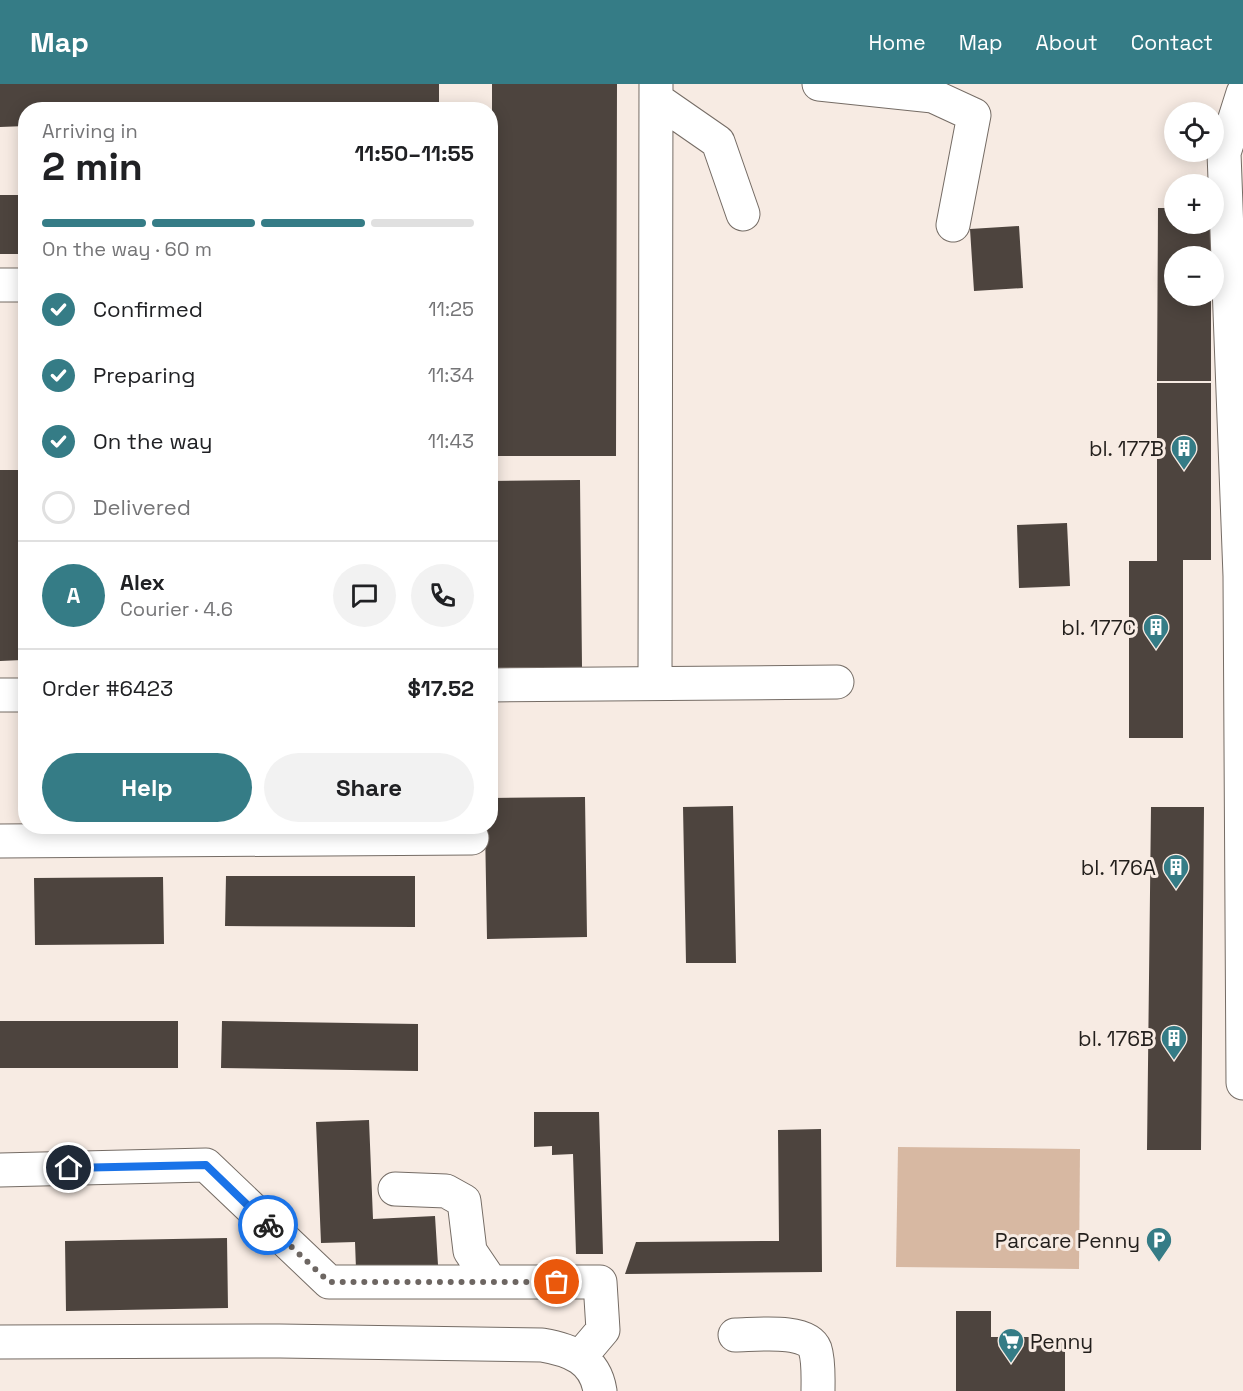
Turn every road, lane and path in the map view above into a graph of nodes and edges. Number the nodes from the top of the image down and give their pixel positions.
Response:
1 (819, 84) edge
2 (656, 92) edge
3 (1243, 93) edge
4 (743, 214) dead end
5 (953, 225) dead end
6 (0, 285) edge
7 (18, 285) edge
8 (1242, 576) edge
9 (655, 682) junction
10 (837, 682) dead end
11 (498, 685) edge
12 (0, 695) edge
13 (18, 695) edge
14 (1242, 815) edge
15 (50, 834) edge
16 (472, 838) dead end
17 (0, 841) edge
18 (1243, 1083) edge
19 (0, 1170) edge
20 (395, 1189) dead end
21 (492, 1282) junction
22 (735, 1335) dead end
23 (0, 1342) edge
24 (593, 1376) edge
25 (819, 1391) edge

1 - 5 street
2 - 4 street
2 - 9 street
3 - 8 street
6 - 7 street
8 - 14 street
9 - 10 street
9 - 11 street
12 - 13 street
14 - 18 street
15 - 16 street
15 - 17 street
19 - 21 street
20 - 21 street
21 - 24 street
22 - 25 street
23 - 24 street

